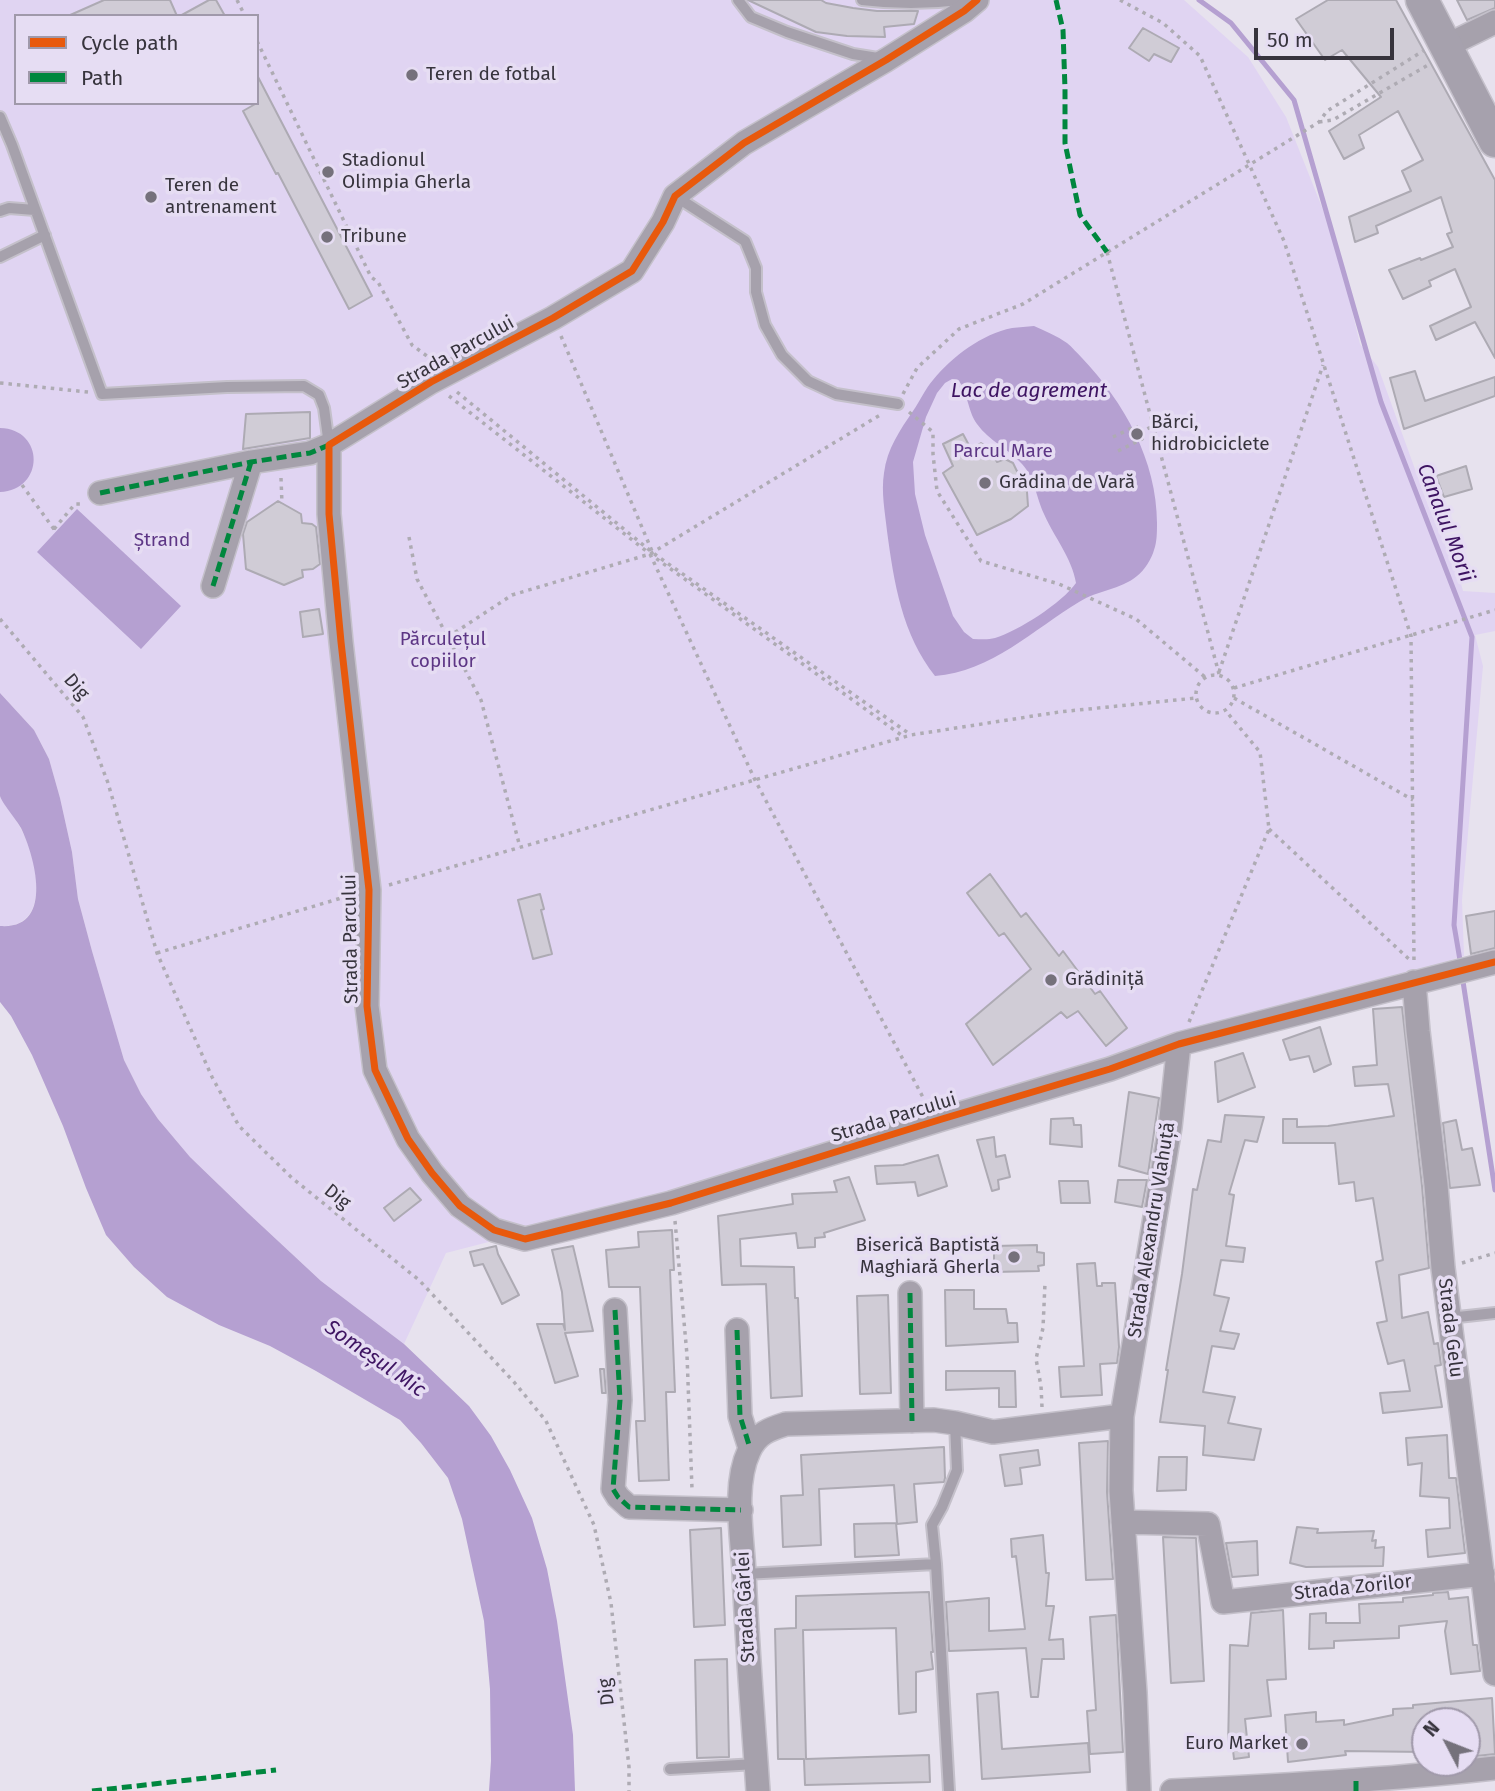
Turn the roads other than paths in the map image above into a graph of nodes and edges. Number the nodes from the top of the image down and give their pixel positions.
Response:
1 (738, 0) edge
2 (862, 0) edge
3 (960, 0) edge
4 (977, 0) edge
5 (1422, 0) edge
6 (1495, 22) edge
7 (1446, 46) junction
8 (886, 60) junction
9 (0, 117) edge
10 (1495, 141) edge
11 (12, 145) junction
12 (0, 151) edge
13 (675, 196) junction
14 (36, 210) junction
15 (0, 211) edge
16 (45, 234) junction
17 (0, 257) edge
18 (898, 404) road end
19 (329, 445) junction
20 (251, 462) junction
21 (100, 493) road end
22 (213, 586) dead end
23 (1495, 962) edge
24 (1420, 974) junction
25 (1179, 1044) junction
26 (910, 1293) dead end
27 (615, 1310) dead end
28 (1495, 1313) edge
29 (1449, 1318) junction
30 (737, 1330) dead end
31 (1122, 1416) junction
32 (912, 1421) junction
33 (955, 1423) junction
34 (758, 1439) junction
35 (741, 1510) junction
36 (1123, 1522) junction
37 (936, 1564) junction
38 (744, 1574) junction
39 (1483, 1574) junction
40 (1495, 1674) edge
41 (756, 1758) junction
42 (1495, 1768) edge
43 (670, 1769) dead end
44 (1356, 1786) edge
45 (758, 1791) edge
46 (949, 1791) edge
47 (1139, 1791) edge
48 (1172, 1791) edge

1 - 8 lane
2 - 3 lane
4 - 8 street, Strada Parcului
5 - 7 main road
6 - 7 street
7 - 10 main road
8 - 13 street, Strada Parcului
9 - 11 lane
11 - 12 lane
11 - 14 lane
13 - 18 lane
13 - 19 street, Strada Parcului
14 - 15 lane
14 - 16 lane
16 - 17 lane
16 - 19 lane
19 - 20 street
19 - 25 street, Strada Parcului
20 - 21 street
20 - 22 street
23 - 24 street, Strada Parcului
24 - 25 street, Strada Parcului
24 - 29 street, Strada Gelu
25 - 31 street, Strada Alexandru Vlahuță
26 - 32 street
27 - 35 street
28 - 29 lane
29 - 39 street, Strada Gelu
30 - 34 street
31 - 33 street
31 - 36 street, Strada Alexandru Vlahuță
32 - 33 street
32 - 34 street
33 - 37 lane
34 - 35 street, Strada Gârlei
35 - 38 street, Strada Gârlei
36 - 39 street, Strada Zorilor
36 - 47 street, Strada Alexandru Vlahuță
37 - 38 lane
37 - 46 lane
38 - 41 street, Strada Gârlei
39 - 40 street, Strada Gelu
41 - 43 lane
41 - 45 street, Strada Gârlei
42 - 44 street
44 - 48 street

